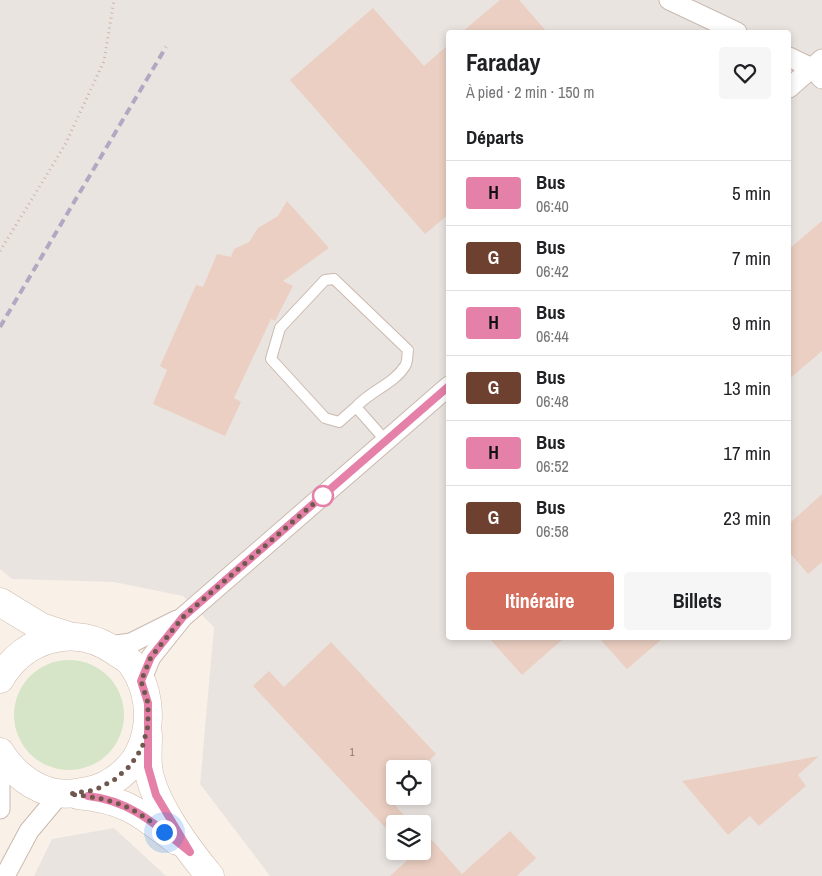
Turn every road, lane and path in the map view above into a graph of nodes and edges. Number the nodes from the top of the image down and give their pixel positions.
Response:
1 (114, 0) edge
2 (669, 0) edge
3 (734, 30) edge
4 (791, 58) edge
5 (819, 69) edge
6 (791, 87) edge
7 (0, 251) edge
8 (446, 389) edge
9 (356, 407) junction
10 (386, 441) junction
11 (0, 602) edge
12 (183, 617) junction
13 (71, 636) junction
14 (109, 646) junction
15 (0, 679) edge
16 (141, 681) junction
17 (148, 726) junction
18 (0, 752) edge
19 (0, 766) edge
20 (64, 794) junction
21 (0, 809) edge
22 (190, 852) junction
23 (5, 876) edge
24 (210, 876) edge

1 - 7 path
2 - 3 street
4 - 5 street
5 - 6 street
8 - 10 street
9 - 9 lane
9 - 10 lane
10 - 12 street
11 - 13 street
12 - 14 street
12 - 16 street
13 - 14 street
13 - 15 street
14 - 16 street
16 - 17 street
17 - 20 street
17 - 22 street
18 - 20 street
19 - 21 street
20 - 22 street
20 - 23 street
22 - 24 street

